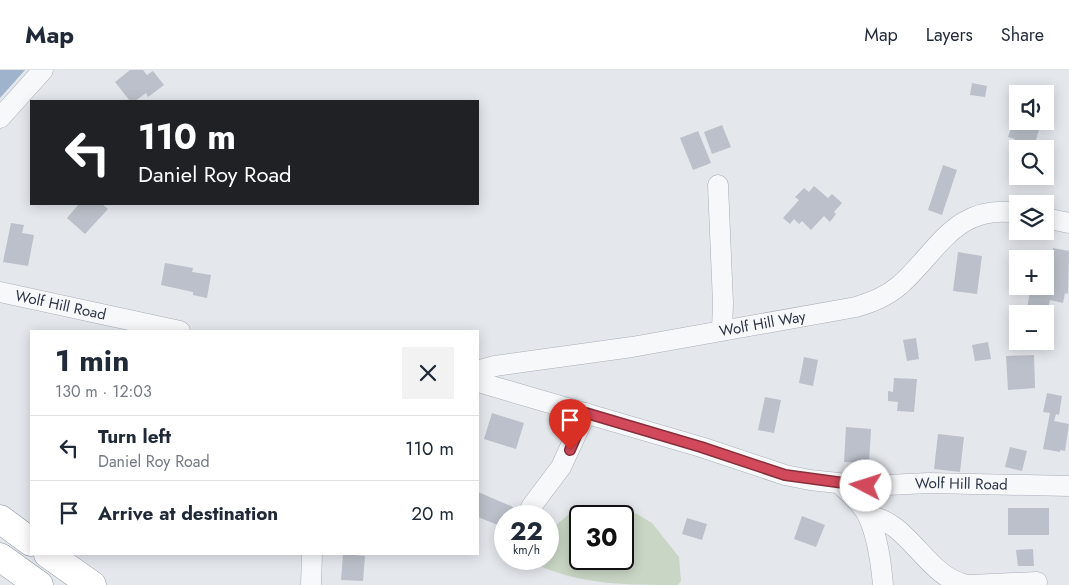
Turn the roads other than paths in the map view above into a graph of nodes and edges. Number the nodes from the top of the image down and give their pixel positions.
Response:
1 (43, 70) edge
2 (0, 118) edge
3 (718, 185) dead end
4 (1009, 212) edge
5 (1054, 220) edge
6 (1069, 223) edge
7 (0, 292) edge
8 (175, 330) edge
9 (722, 330) junction
10 (479, 373) edge
11 (479, 382) edge
12 (586, 413) junction
13 (840, 484) junction
14 (1069, 486) edge
15 (533, 505) edge
16 (868, 516) junction
17 (0, 519) edge
18 (30, 541) edge
19 (49, 555) edge
20 (312, 555) edge
21 (0, 557) edge
22 (1037, 582) dead end
23 (40, 585) edge
24 (92, 585) edge
25 (311, 585) edge
26 (883, 585) edge
27 (969, 585) edge

1 - 2 street
3 - 9 street
4 - 9 street, Wolf Hill Way
5 - 6 street
7 - 8 street, Wolf Hill Road
9 - 10 street, Wolf Hill Way
11 - 12 street, Wolf Hill Road
12 - 13 street, Wolf Hill Road
12 - 15 street
13 - 14 street, Wolf Hill Road
13 - 16 street
16 - 26 street
16 - 27 street
17 - 18 highway
19 - 24 highway
20 - 25 street
21 - 23 highway
22 - 27 street

